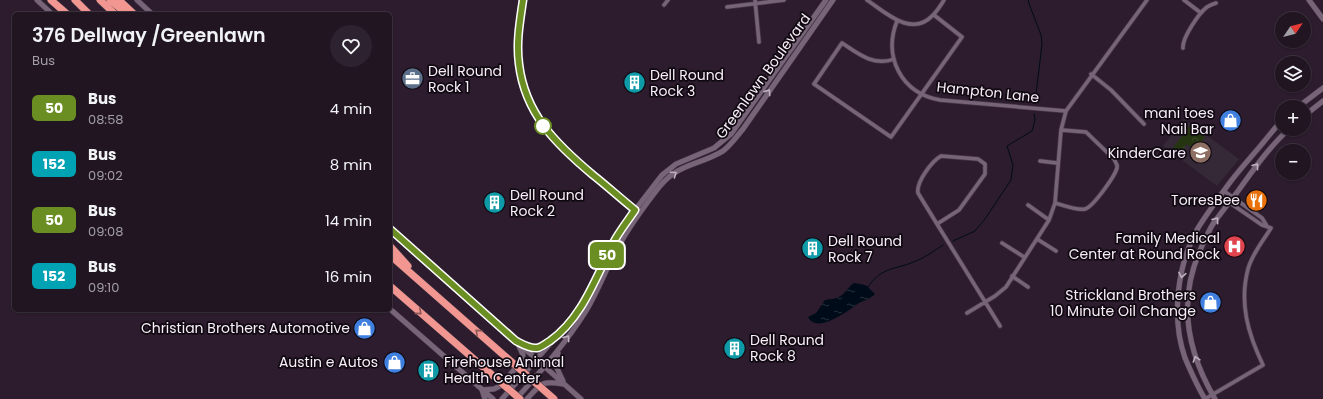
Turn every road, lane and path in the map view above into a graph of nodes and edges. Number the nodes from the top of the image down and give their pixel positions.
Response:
1 (37, 0) edge
2 (51, 0) edge
3 (57, 0) edge
4 (75, 0) edge
5 (100, 0) edge
6 (110, 0) edge
7 (119, 0) edge
8 (125, 0) edge
9 (137, 0) edge
10 (523, 0) edge
11 (668, 0) edge
12 (784, 0) edge
13 (826, 0) edge
14 (834, 0) edge
15 (867, 0) edge
16 (944, 0) edge
17 (1147, 0) edge
18 (1184, 0) edge
19 (1309, 0) edge
20 (755, 2) edge
21 (1216, 3) dead end
22 (664, 6) dead end
23 (727, 7) dead end
24 (50, 12) edge
25 (65, 12) edge
26 (69, 12) edge
27 (87, 12) edge
28 (112, 12) edge
29 (116, 12) edge
30 (125, 12) edge
31 (132, 12) edge
32 (150, 12) edge
33 (1201, 13) junction
34 (934, 15) junction
35 (1323, 19) edge
36 (897, 21) junction
37 (759, 42) dead end
38 (1183, 48) dead end
39 (894, 59) junction
40 (1092, 74) junction
41 (1323, 88) edge
42 (922, 94) junction
43 (1307, 100) edge
44 (1323, 101) edge
45 (1311, 110) edge
46 (1066, 111) junction
47 (1144, 124) dead end
48 (1275, 129) edge
49 (1060, 130) junction
50 (1282, 136) edge
51 (1040, 161) dead end
52 (1058, 163) junction
53 (1222, 194) junction
54 (1231, 200) junction
55 (1055, 203) junction
56 (1028, 205) dead end
57 (635, 210) junction
58 (640, 214) junction
59 (1049, 220) junction
60 (937, 224) junction
61 (392, 231) edge
62 (1037, 239) junction
63 (1002, 243) dead end
64 (392, 248) edge
65 (1056, 251) dead end
66 (392, 257) edge
67 (1024, 257) junction
68 (1012, 276) junction
69 (425, 285) junction
70 (1028, 287) dead end
71 (392, 288) edge
72 (586, 298) junction
73 (986, 302) junction
74 (392, 311) edge
75 (585, 312) junction
76 (968, 313) dead end
77 (1000, 326) dead end
78 (558, 335) junction
79 (516, 341) junction
80 (559, 350) junction
81 (537, 360) junction
82 (545, 367) junction
83 (564, 384) junction
84 (482, 390) junction
85 (1214, 397) edge
86 (485, 399) edge
87 (493, 399) edge
88 (502, 399) edge
89 (516, 399) edge
90 (520, 399) edge
91 (527, 399) edge
92 (554, 399) edge
93 (582, 399) edge
94 (1205, 399) edge

1 - 24 main road
2 - 25 highway
3 - 26 highway
4 - 27 highway
5 - 28 highway, bridge
6 - 30 highway, bridge
7 - 31 highway, bridge
8 - 29 main road
9 - 32 main road
10 - 57 main road
11 - 22 street
12 - 20 street
13 - 57 main road, Greenlawn Boulevard
58 -> 14 main road, Greenlawn Boulevard
15 - 36 street
16 - 34 street
17 - 40 street
18 - 33 street
19 - 35 main road
20 - 23 street
20 - 37 street
21 - 33 street
33 - 38 street
34 - 36 street
34 - 42 street
36 - 39 street, Hampton Lane
39 - 42 street, Hampton Lane
39 - 42 street
40 - 46 street
40 - 47 street
41 - 43 main road
42 - 46 street, Hampton Lane
44 - 45 main road
46 - 49 street
48 - 53 main road
49 - 52 street
49 - 55 street
54 -> 50 main road
51 - 52 street
52 - 55 street
53 - 54 street
53 -> 94 main road
85 -> 54 main road
54 - 85 street
55 - 59 street
56 - 59 street
57 - 58 main road
57 - 72 main road, Greenlawn Boulevard
58 - 75 main road, Greenlawn Boulevard
59 - 62 street
60 - 60 street
60 - 73 street
61 - 79 main road
62 - 65 street
62 - 67 street
63 - 67 street
64 - 69 highway
66 - 69 highway
67 - 68 street
68 - 70 street
68 - 73 street
92 -> 69 highway, bridge
71 -> 90 highway, bridge
72 - 75 main road
72 - 78 main road, Greenlawn Boulevard
73 - 76 street
73 - 77 street
74 - 84 main road
80 -> 75 main road, Greenlawn Boulevard
78 - 79 main road
78 - 81 main road, Greenlawn Boulevard
79 - 81 main road
79 - 84 main road
80 - 82 main road, Greenlawn Boulevard
80 - 83 main road
81 - 82 main road
81 - 88 main road, Greenlawn Boulevard
82 - 83 main road
82 - 89 main road, Greenlawn Boulevard
83 - 91 main road
83 - 93 main road
84 - 86 main road
84 - 87 main road
85 - 94 street

